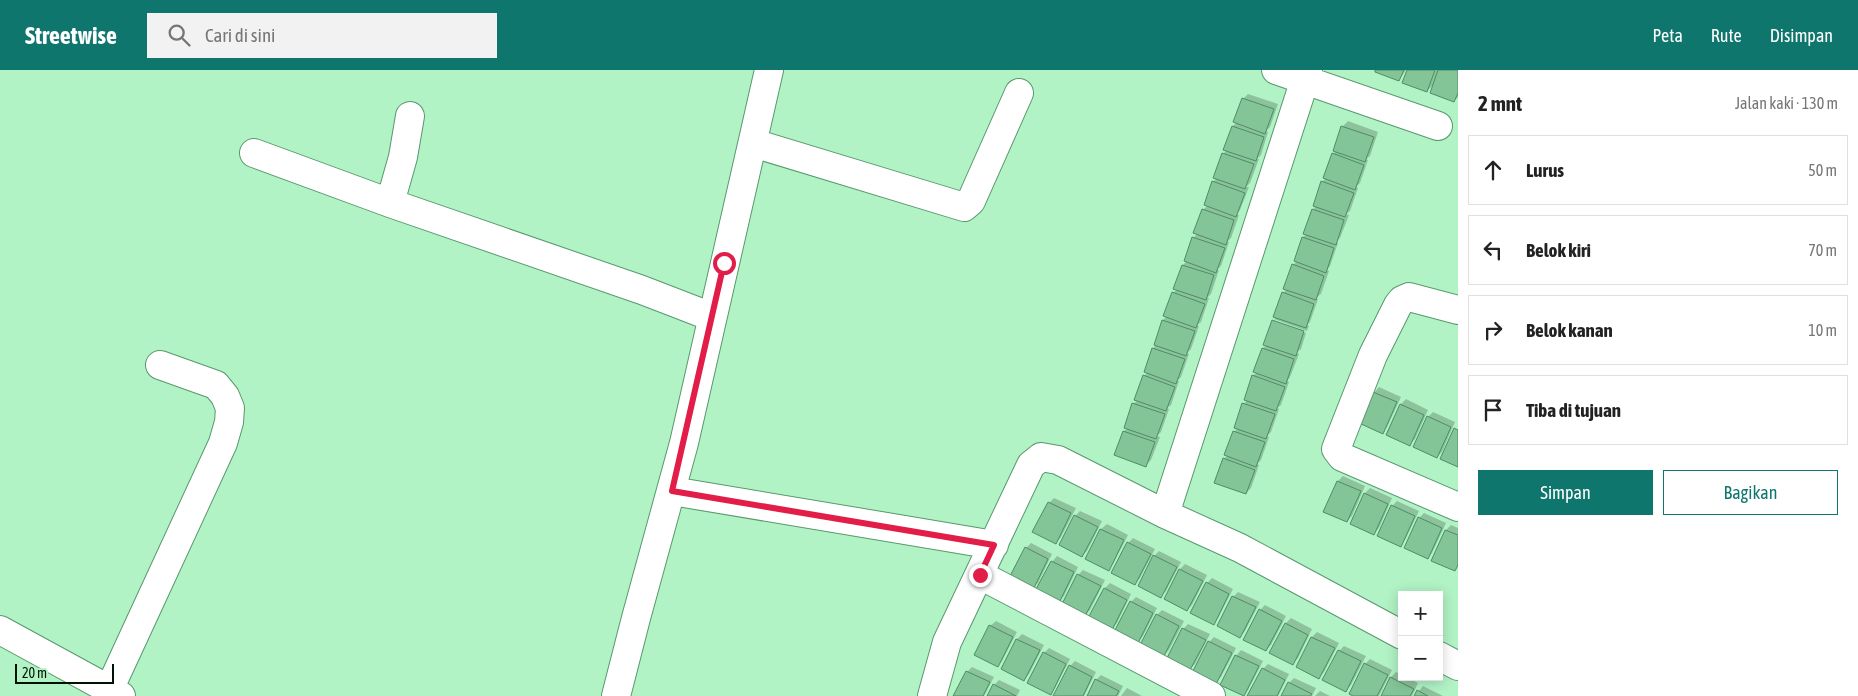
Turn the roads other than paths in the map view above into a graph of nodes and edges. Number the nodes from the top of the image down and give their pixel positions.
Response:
1 (769, 70) edge
2 (1276, 70) edge
3 (1306, 75) edge
4 (1019, 93) dead end
5 (410, 116) dead end
6 (1438, 126) dead end
7 (753, 143) junction
8 (254, 154) dead end
9 (390, 203) junction
10 (1458, 310) edge
11 (712, 318) junction
12 (160, 365) dead end
13 (672, 491) junction
14 (1458, 507) edge
15 (1165, 514) junction
16 (994, 545) junction
17 (980, 575) junction
18 (0, 630) edge
19 (1398, 633) edge
20 (1443, 658) edge
21 (1458, 666) edge
22 (115, 693) edge
23 (616, 696) edge
24 (932, 696) edge
25 (1211, 696) edge

1 - 7 street
2 - 3 street
3 - 6 street
3 - 15 street
4 - 7 street
5 - 9 street
7 - 11 street
8 - 9 street
9 - 11 street
10 - 14 street
11 - 13 street
12 - 22 street
13 - 16 street
13 - 23 street
15 - 16 street
15 - 19 street
16 - 17 street
17 - 24 street
17 - 25 street
18 - 22 street
20 - 21 street

